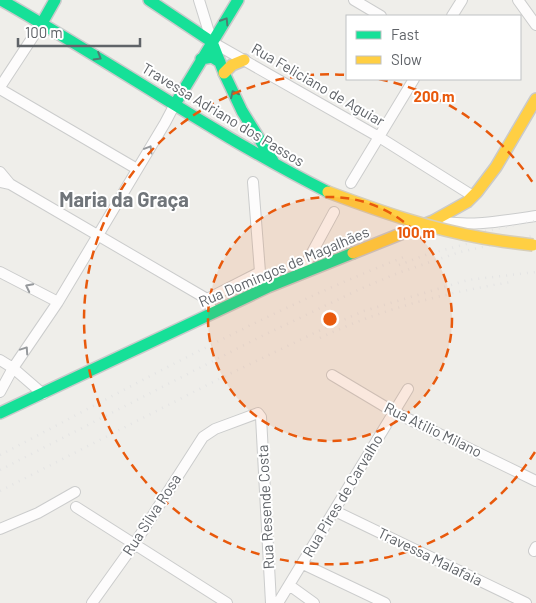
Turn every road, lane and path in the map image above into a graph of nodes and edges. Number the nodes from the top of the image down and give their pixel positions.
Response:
1 (1, 0) edge
2 (55, 0) edge
3 (149, 0) edge
4 (198, 0) edge
5 (238, 0) edge
6 (354, 0) edge
7 (462, 0) edge
8 (518, 0) edge
9 (379, 15) edge
10 (453, 15) edge
11 (42, 23) junction
12 (536, 25) edge
13 (212, 42) junction
14 (202, 59) junction
15 (244, 60) junction
16 (220, 62) junction
17 (224, 73) junction
18 (413, 80) edge
19 (0, 88) edge
20 (536, 99) edge
21 (175, 104) junction
22 (379, 138) junction
23 (277, 166) junction
24 (137, 169) junction
25 (0, 172) edge
26 (252, 182) dead end
27 (5, 183) edge
28 (351, 183) dead end
29 (473, 196) junction
30 (334, 212) dead end
31 (536, 216) edge
32 (433, 221) junction
33 (97, 236) junction
34 (536, 245) edge
35 (0, 272) edge
36 (260, 272) junction
37 (301, 273) junction
38 (268, 287) junction
39 (207, 299) junction
40 (58, 302) junction
41 (213, 313) junction
42 (0, 360) edge
43 (13, 368) junction
44 (332, 375) dead end
45 (408, 388) dead end
46 (0, 392) edge
47 (43, 394) junction
48 (394, 412) junction
49 (0, 413) edge
50 (214, 430) joint
51 (536, 480) edge
52 (75, 492) dead end
53 (76, 507) dead end
54 (335, 511) junction
55 (0, 529) edge
56 (134, 543) junction
57 (303, 564) junction
58 (289, 585) junction
59 (92, 603) edge
60 (227, 603) edge
61 (271, 603) edge
62 (278, 603) edge
63 (314, 603) edge
64 (385, 603) edge
65 (526, 603) edge

1 - 11 main road, Travessa Adriano dos Passos
2 - 11 main road
3 - 13 main road, Rua Feliciano de Aguiar
4 - 13 street
13 -> 5 main road
6 - 9 street
7 - 10 street
8 - 12 street
11 - 19 street
11 -> 21 main road, Travessa Adriano dos Passos
13 - 14 main road
13 - 15 street, Rua Feliciano de Aguiar
13 - 16 main road
14 - 16 main road
14 - 21 main road
15 - 17 main road
15 - 22 street, Rua Feliciano de Aguiar
16 - 17 main road
23 -> 17 main road
18 - 22 street
19 - 24 street
20 - 29 main road, Rua Domingos de Magalhães
21 - 23 main road, Travessa Adriano dos Passos
24 -> 21 street
22 - 28 street
22 - 29 street, Rua Feliciano de Aguiar
23 - 34 main road, Travessa Adriano dos Passos, bridge
24 - 33 street
25 - 27 street
26 - 36 street
27 - 33 street
29 - 32 main road, Rua Domingos de Magalhães
30 - 37 street
31 - 32 street
32 - 37 main road, Rua Domingos de Magalhães
33 - 39 street
33 - 40 street
40 -> 35 street
36 - 38 street
36 - 39 street
37 - 38 main road, Rua Domingos de Magalhães
38 - 41 main road, Rua Domingos de Magalhães
39 - 41 street
43 -> 40 street
41 - 47 main road, Rua Domingos de Magalhães
42 - 43 street
43 - 46 street
43 - 47 street
44 - 48 street, Rua Atilio Milano
45 - 48 street, Rua Pires de Carvalho
47 - 49 main road, Rua Domingos de Magalhães
48 - 51 street, Rua Atilio Milano
48 - 54 street, Rua Pires de Carvalho
50 - 56 street, Rua Silva Rosa
50 - 61 street, Rua Resende Costa
52 - 55 street
53 - 56 street
54 - 57 street, Rua Pires de Carvalho
54 - 65 street, Travessa Malafaia
56 - 59 street, Rua Silva Rosa
56 - 60 street
57 - 58 street, Rua Pires de Carvalho
57 - 64 street
58 - 62 street, Rua Pires de Carvalho
58 - 63 street

